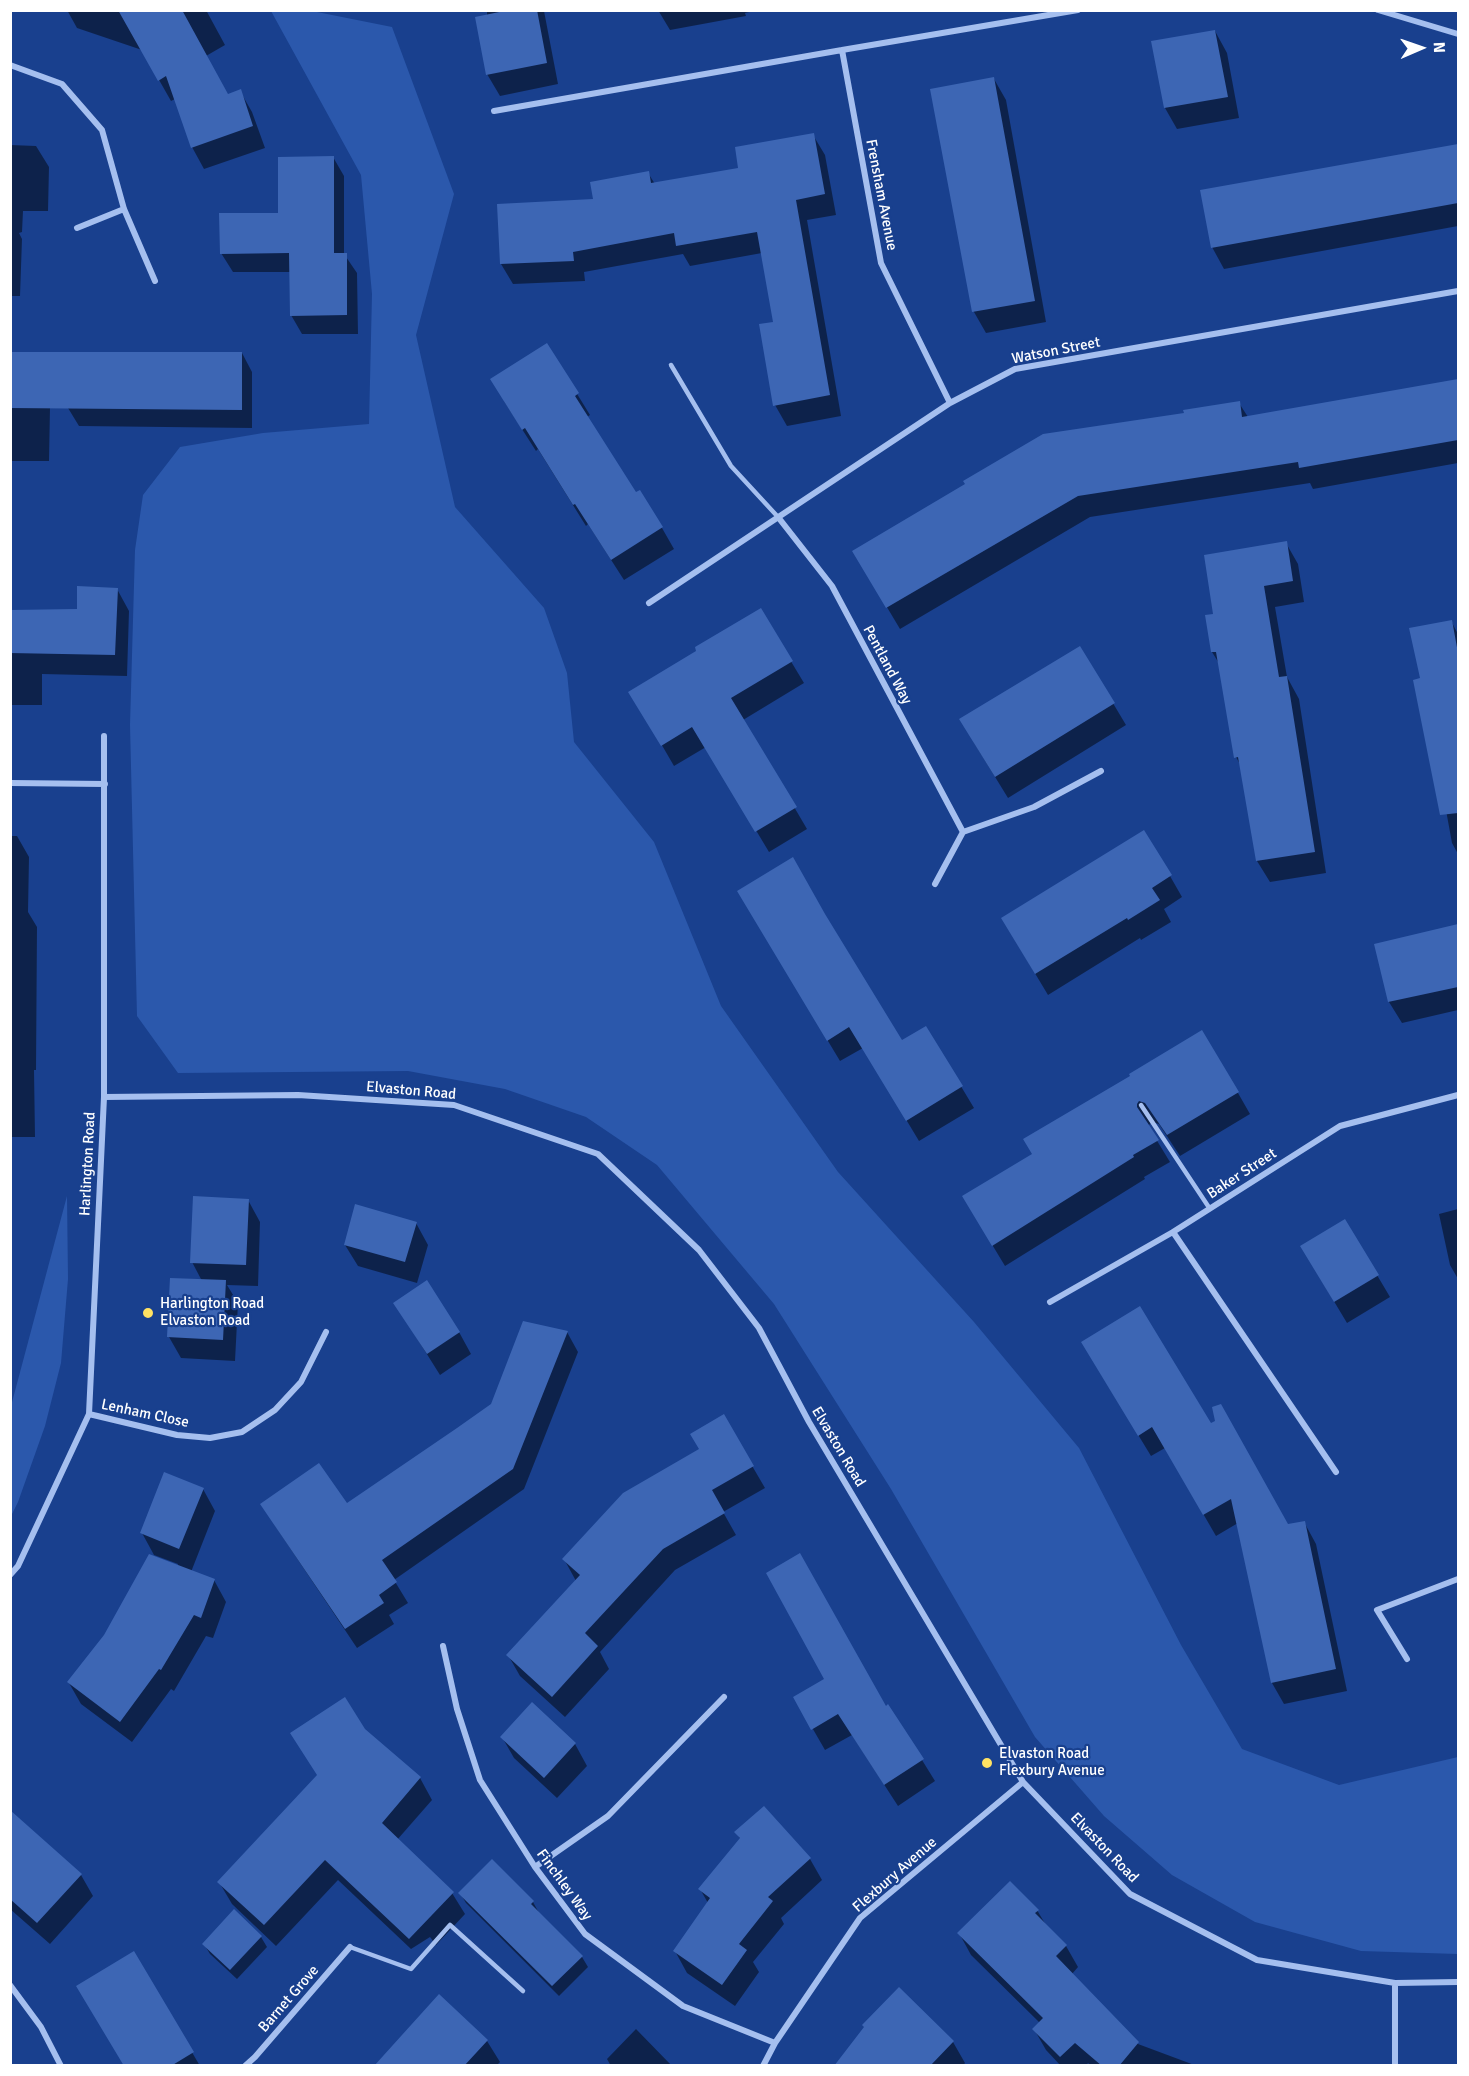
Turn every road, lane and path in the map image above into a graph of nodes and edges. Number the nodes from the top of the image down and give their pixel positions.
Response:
1 (1078, 10) edge
2 (1378, 10) edge
3 (1395, 13) edge
4 (1458, 34) edge
5 (842, 50) junction
6 (10, 65) edge
7 (494, 111) dead end
8 (124, 209) junction
9 (77, 228) dead end
10 (155, 281) dead end
11 (1458, 291) edge
12 (672, 365) dead end
13 (950, 403) junction
14 (778, 517) junction
15 (649, 603) dead end
16 (104, 736) dead end
17 (1101, 771) dead end
18 (10, 783) edge
19 (105, 784) junction
20 (963, 832) junction
21 (935, 884) dead end
22 (1458, 1095) edge
23 (104, 1097) junction
24 (1141, 1106) dead end
25 (1210, 1209) junction
26 (1173, 1232) junction
27 (1050, 1302) dead end
28 (326, 1332) dead end
29 (89, 1414) junction
30 (1336, 1472) dead end
31 (10, 1575) edge
32 (1458, 1579) edge
33 (443, 1646) dead end
34 (1407, 1659) dead end
35 (724, 1697) dead end
36 (1023, 1782) junction
37 (535, 1868) junction
38 (350, 1947) joint
39 (1458, 1982) edge
40 (1395, 1983) junction
41 (10, 1985) edge
42 (523, 1991) dead end
43 (775, 2043) junction
44 (61, 2066) edge
45 (245, 2066) edge
46 (763, 2066) edge
47 (1395, 2066) edge

1 - 5 street
2 - 3 street
3 - 4 street
5 - 7 street
5 - 13 street, Frensham Avenue
6 - 8 street
8 - 9 street
8 - 10 street
11 - 13 street, Watson Street
12 - 14 lane
13 - 14 street, Watson Street
14 - 15 street, Watson Street
14 - 20 street, Pentland Way
16 - 19 street, Harlington Road
17 - 20 street
18 - 19 street
19 - 23 street, Harlington Road
20 - 21 street
22 - 25 street, Baker Street
23 - 29 street, Harlington Road
23 - 36 street, Elvaston Road
24 - 25 lane
25 - 26 street, Baker Street
26 - 27 street, Baker Street
26 - 30 street
28 - 29 street, Lenham Close
29 - 31 street, Harlington Road
32 - 34 street
33 - 37 street, Finchley Way
35 - 37 street
36 - 40 street, Elvaston Road
36 - 43 street, Flexbury Avenue
37 - 43 street, Finchley Way
38 - 42 lane
38 - 45 street, Barnet Grove
39 - 40 street, Elvaston Road
40 - 47 street
41 - 44 street
43 - 46 street, Flexbury Avenue

